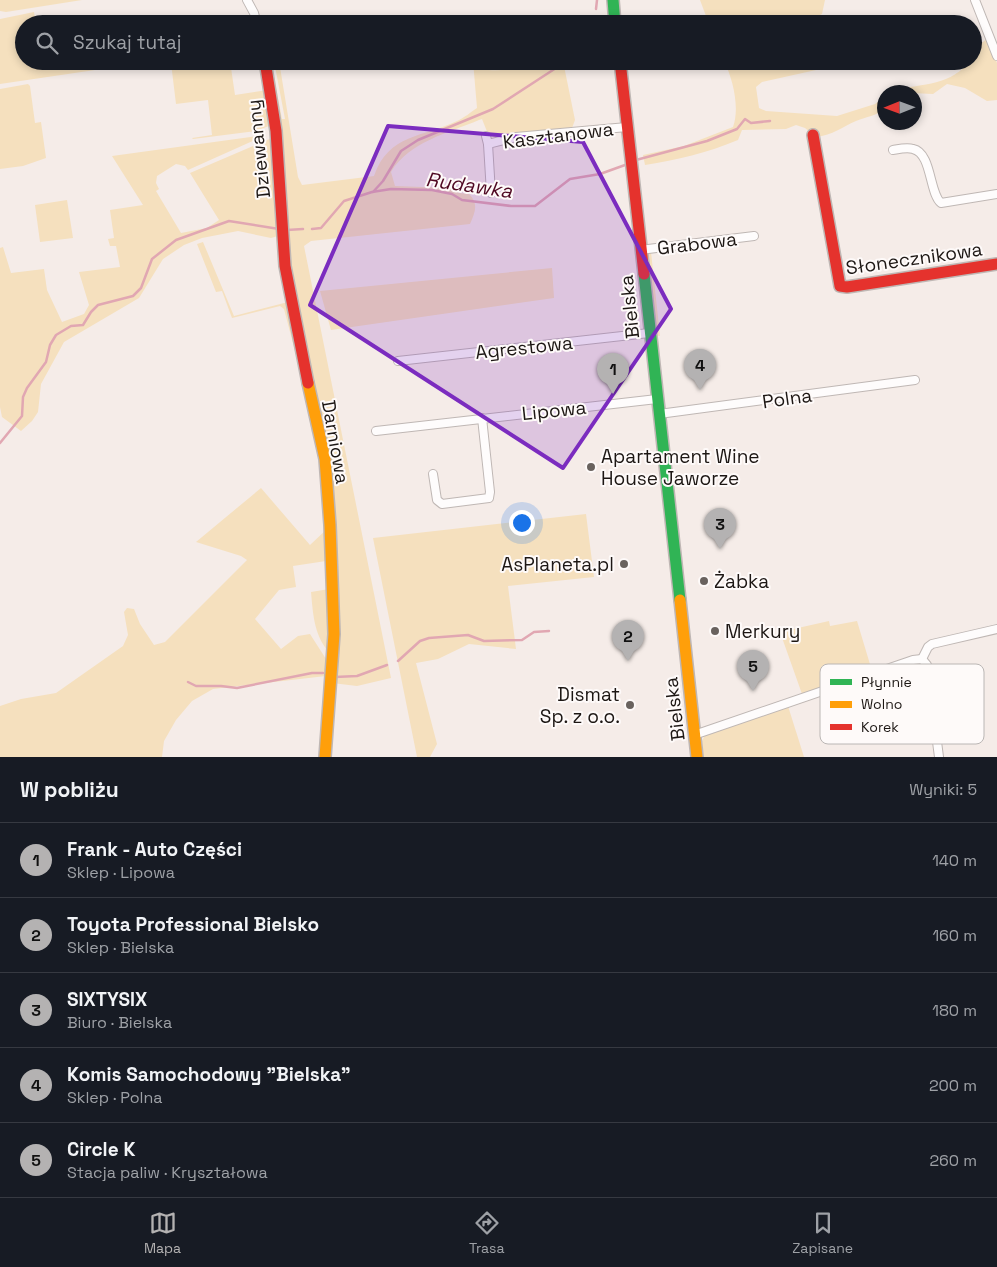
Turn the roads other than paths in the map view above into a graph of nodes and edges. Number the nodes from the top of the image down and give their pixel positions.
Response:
1 (247, 0) edge
2 (613, 0) edge
3 (975, 0) edge
4 (254, 15) edge
5 (614, 15) edge
6 (981, 15) edge
7 (982, 18) edge
8 (997, 56) edge
9 (266, 70) edge
10 (621, 70) edge
11 (627, 127) junction
12 (813, 135) dead end
13 (893, 150) dead end
14 (491, 194) dead end
15 (997, 194) edge
16 (283, 228) joint
17 (754, 236) dead end
18 (640, 250) junction
19 (997, 264) edge
20 (650, 333) junction
21 (398, 361) dead end
22 (915, 380) dead end
23 (657, 399) junction
24 (658, 414) junction
25 (482, 418) junction
26 (376, 430) dead end
27 (433, 474) dead end
28 (997, 629) edge
29 (922, 659) junction
30 (901, 664) edge
31 (926, 664) edge
32 (820, 692) edge
33 (694, 735) junction
34 (937, 744) edge
35 (324, 757) edge
36 (697, 757) edge
37 (939, 757) edge

1 - 4 street
2 - 5 street
3 - 6 street
7 - 8 street
9 - 16 street, Dziewanny
10 - 11 street, Bielska
11 - 14 street, Kasztanowa
11 - 18 street, Bielska
12 - 19 street, Słonecznikowa
13 - 15 street
16 - 35 street, Darniowa
17 - 18 street, Grabowa
18 - 20 street, Bielska
20 - 21 street, Agrestowa
20 - 23 street, Bielska
22 - 24 street, Polna
23 - 24 street, Bielska
23 - 25 street, Lipowa
24 - 33 street, Bielska
25 - 26 street, Lipowa
25 - 27 street
28 - 29 street
29 - 30 street
29 - 31 street
32 - 33 street
33 - 36 street, Bielska
34 - 37 street

